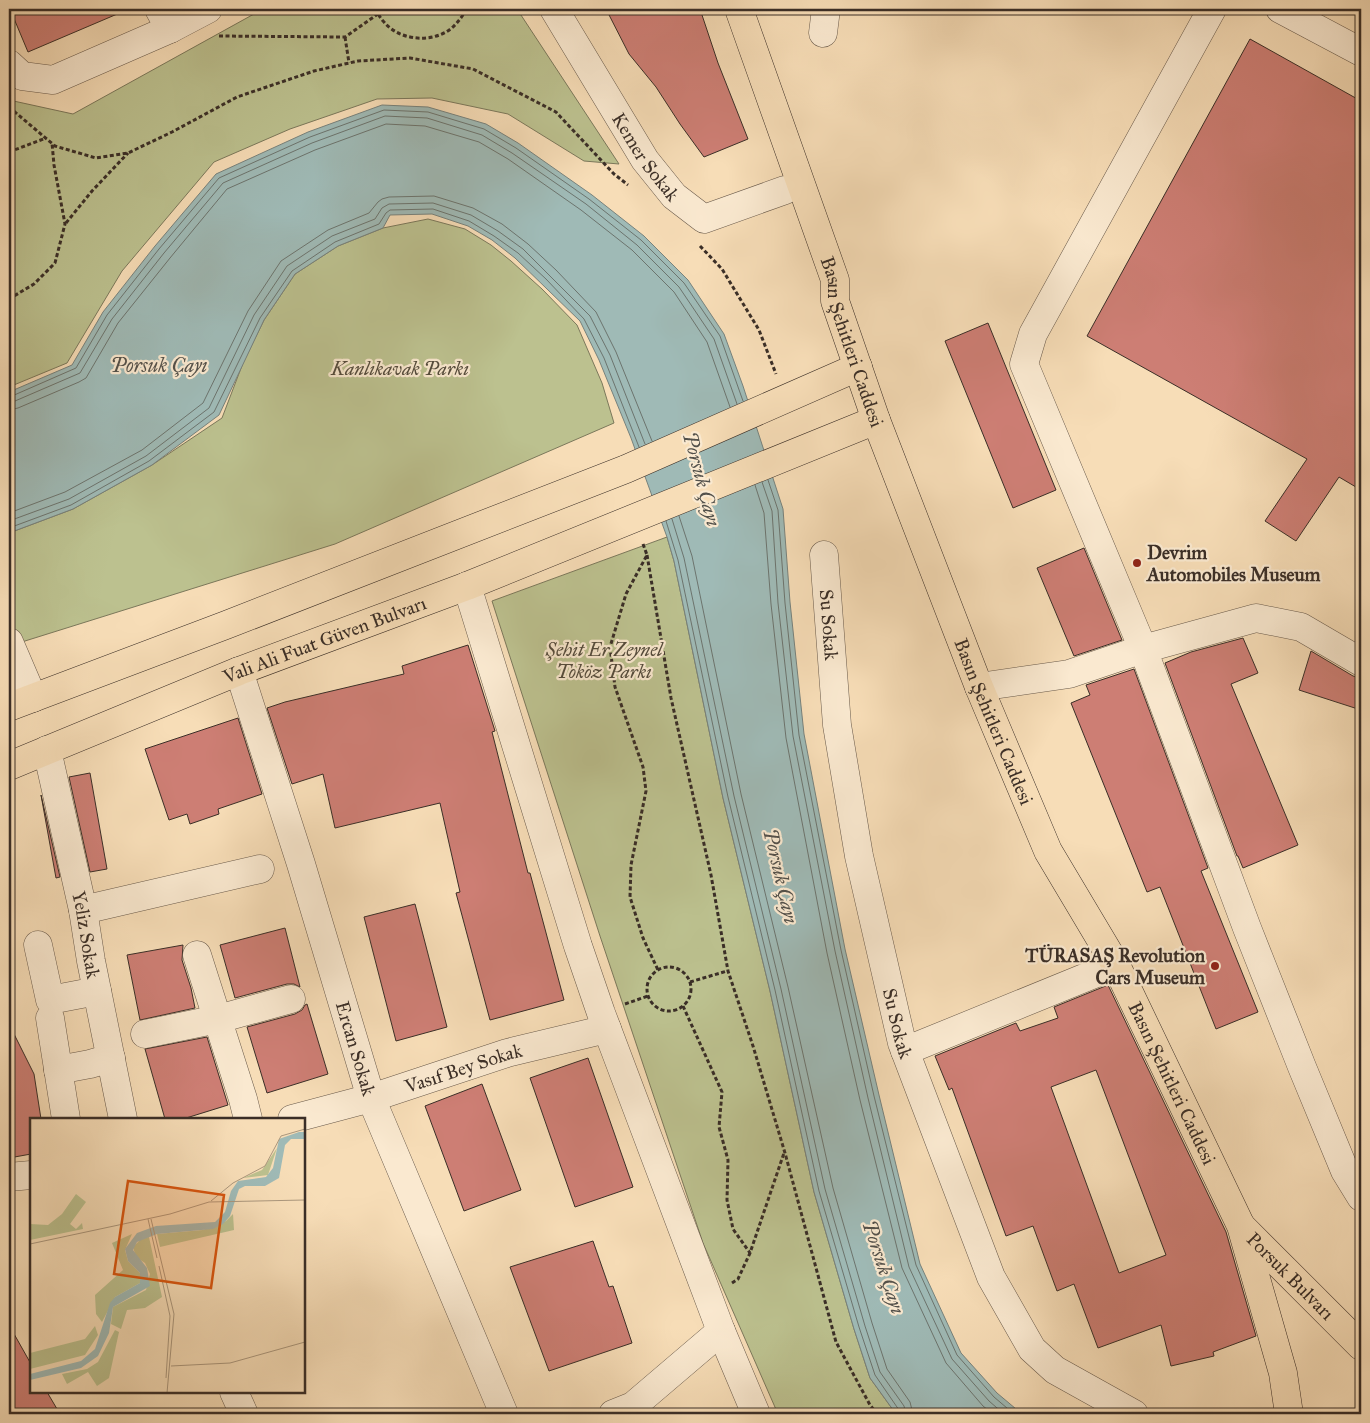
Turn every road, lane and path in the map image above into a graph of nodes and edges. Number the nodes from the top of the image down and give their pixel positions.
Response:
1 (208, 9) edge
2 (375, 9) edge
3 (466, 9) edge
4 (554, 9) edge
5 (739, 9) edge
6 (1212, 9) edge
7 (1280, 9) edge
8 (378, 14) junction
9 (164, 19) edge
10 (215, 36) dead end
11 (345, 37) junction
12 (752, 46) junction
13 (1361, 52) edge
14 (349, 63) junction
15 (9, 64) edge
16 (9, 107) edge
17 (46, 138) junction
18 (52, 143) junction
19 (9, 152) edge
20 (128, 153) junction
21 (628, 186) dead end
22 (785, 190) junction
23 (65, 224) junction
24 (700, 245) dead end
25 (9, 299) edge
26 (834, 301) junction
27 (858, 367) junction
28 (779, 401) junction
29 (876, 420) junction
30 (639, 517) junction
31 (647, 555) junction
32 (824, 556) dead end
33 (468, 586) junction
34 (9, 642) edge
35 (1143, 649) junction
36 (1361, 662) edge
37 (239, 671) junction
38 (979, 687) junction
39 (21, 703) edge
40 (47, 750) junction
41 (9, 766) edge
42 (260, 869) dead end
43 (83, 910) junction
44 (38, 945) dead end
45 (197, 955) dead end
46 (1116, 965) junction
47 (658, 970) junction
48 (728, 971) junction
49 (690, 982) junction
50 (97, 991) junction
51 (292, 999) dead end
52 (683, 1006) junction
53 (50, 1018) dead end
54 (218, 1019) junction
55 (607, 1029) junction
56 (145, 1034) dead end
57 (905, 1050) junction
58 (111, 1058) junction
59 (58, 1070) junction
60 (371, 1098) junction
61 (66, 1118) edge
62 (123, 1118) edge
63 (248, 1118) edge
64 (296, 1118) edge
65 (785, 1153) junction
66 (30, 1175) edge
67 (9, 1178) edge
68 (1361, 1197) edge
69 (1241, 1226) junction
70 (750, 1253) junction
71 (710, 1300) junction
72 (720, 1331) junction
73 (1361, 1346) edge
74 (234, 1393) edge
75 (244, 1414) edge
76 (504, 1414) edge
77 (613, 1414) edge
78 (756, 1414) edge
79 (877, 1414) edge
80 (1134, 1414) edge
81 (1289, 1414) edge

1 - 9 street
2 - 8 path
3 - 8 path
4 - 22 street, Kemer Sokak
5 - 12 main road, Basın Şehitleri Caddesi
6 - 35 street
7 - 13 street
8 - 11 path
9 - 15 street
10 - 11 path
11 - 14 path
12 - 22 main road
12 - 26 main road, Basın Şehitleri Caddesi
14 - 20 path
14 - 21 path
16 - 17 path
17 - 18 path
17 - 19 path
18 - 20 path
18 - 23 path
20 - 23 path
22 - 26 main road
23 - 25 path
24 - 28 path
26 - 27 main road, Basın Şehitleri Caddesi
27 - 28 main road
27 - 29 main road, Basın Şehitleri Caddesi
28 - 39 main road
29 - 30 main road, Vali Ali Fuat Güven Bulvarı
29 - 38 main road, Basın Şehitleri Caddesi
30 - 31 path
30 - 33 main road, Vali Ali Fuat Güven Bulvarı
31 - 47 path
31 - 48 path
32 - 57 street, Su Sokak
33 - 37 main road, Vali Ali Fuat Güven Bulvarı
33 - 55 street
34 - 39 street
35 - 36 street
35 - 38 street
35 - 68 street
37 - 40 main road, Vali Ali Fuat Güven Bulvarı
37 - 60 street, Ercan Sokak
38 - 46 main road, Basın Şehitleri Caddesi
40 - 41 main road, Vali Ali Fuat Güven Bulvarı
40 - 43 street, Yeliz Sokak
42 - 43 street
43 - 50 street, Yeliz Sokak
44 - 50 street
45 - 54 street
46 - 57 street
46 - 69 main road, Basın Şehitleri Caddesi
47 - 49 path
47 - 52 path
48 - 49 path
48 - 65 path
49 - 52 path
50 - 58 street, Yeliz Sokak
51 - 54 street
52 - 70 path
53 - 59 street
54 - 56 street
54 - 63 street
55 - 60 street, Vasıf Bey Sokak
55 - 71 street
57 - 80 street, Su Sokak
58 - 59 street
58 - 62 street, Yeliz Sokak
59 - 61 street
60 - 64 street, Vasıf Bey Sokak
60 - 76 street, Ercan Sokak
65 - 70 path
65 - 79 path
66 - 67 street
69 - 73 main road, Porsuk Bulvarı
69 - 81 main road, Basın Şehitleri Caddesi
70 - 71 path
71 - 72 street
72 - 77 street
72 - 78 street
74 - 75 street

